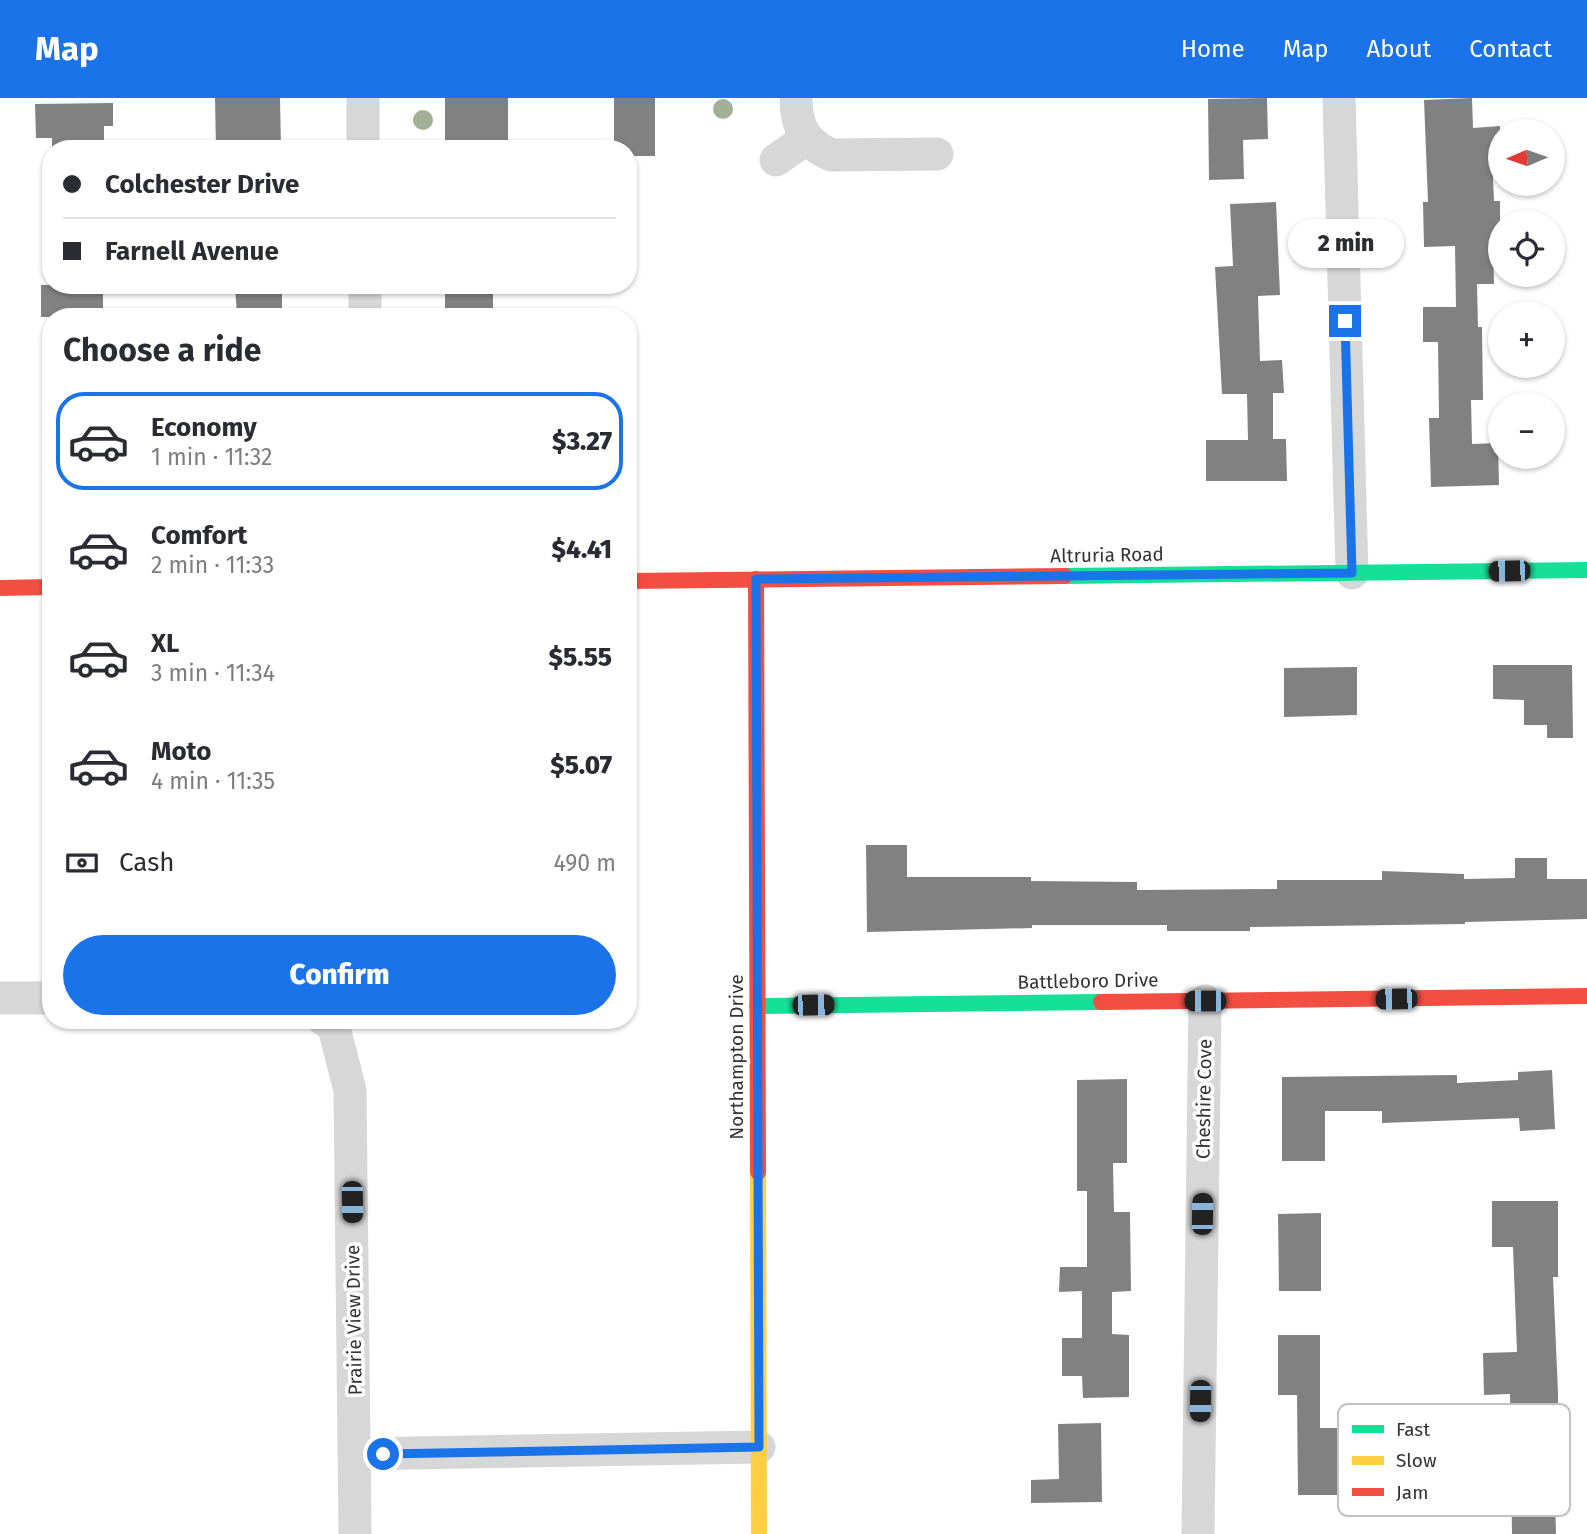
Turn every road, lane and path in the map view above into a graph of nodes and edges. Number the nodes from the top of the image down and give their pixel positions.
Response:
1 (363, 98) edge
2 (796, 98) edge
3 (1339, 98) edge
4 (806, 139) junction
5 (363, 140) edge
6 (937, 154) dead end
7 (776, 160) dead end
8 (1587, 570) edge
9 (1352, 573) junction
10 (756, 579) junction
11 (637, 581) edge
12 (42, 587) edge
13 (0, 588) edge
14 (1587, 996) edge
15 (0, 998) edge
16 (42, 998) edge
17 (1205, 1001) junction
18 (757, 1006) junction
19 (330, 1029) edge
20 (759, 1447) junction
21 (356, 1454) junction
22 (355, 1534) edge
23 (759, 1534) edge
24 (1198, 1534) edge

1 - 5 street
2 - 4 street
3 - 9 street
4 - 6 street
4 - 7 street
8 - 9 street, Altruria Road
9 - 10 street, Altruria Road
10 - 11 street, Altruria Road
10 - 18 street, Northampton Drive
12 - 13 street
14 - 17 street, Battleboro Drive
15 - 16 street
17 - 18 street, Battleboro Drive
17 - 24 street, Cheshire Cove
18 - 20 street, Northampton Drive
19 - 21 street, Prairie View Drive
20 - 21 street
20 - 23 street, Northampton Drive
21 - 22 street, Prairie View Drive

